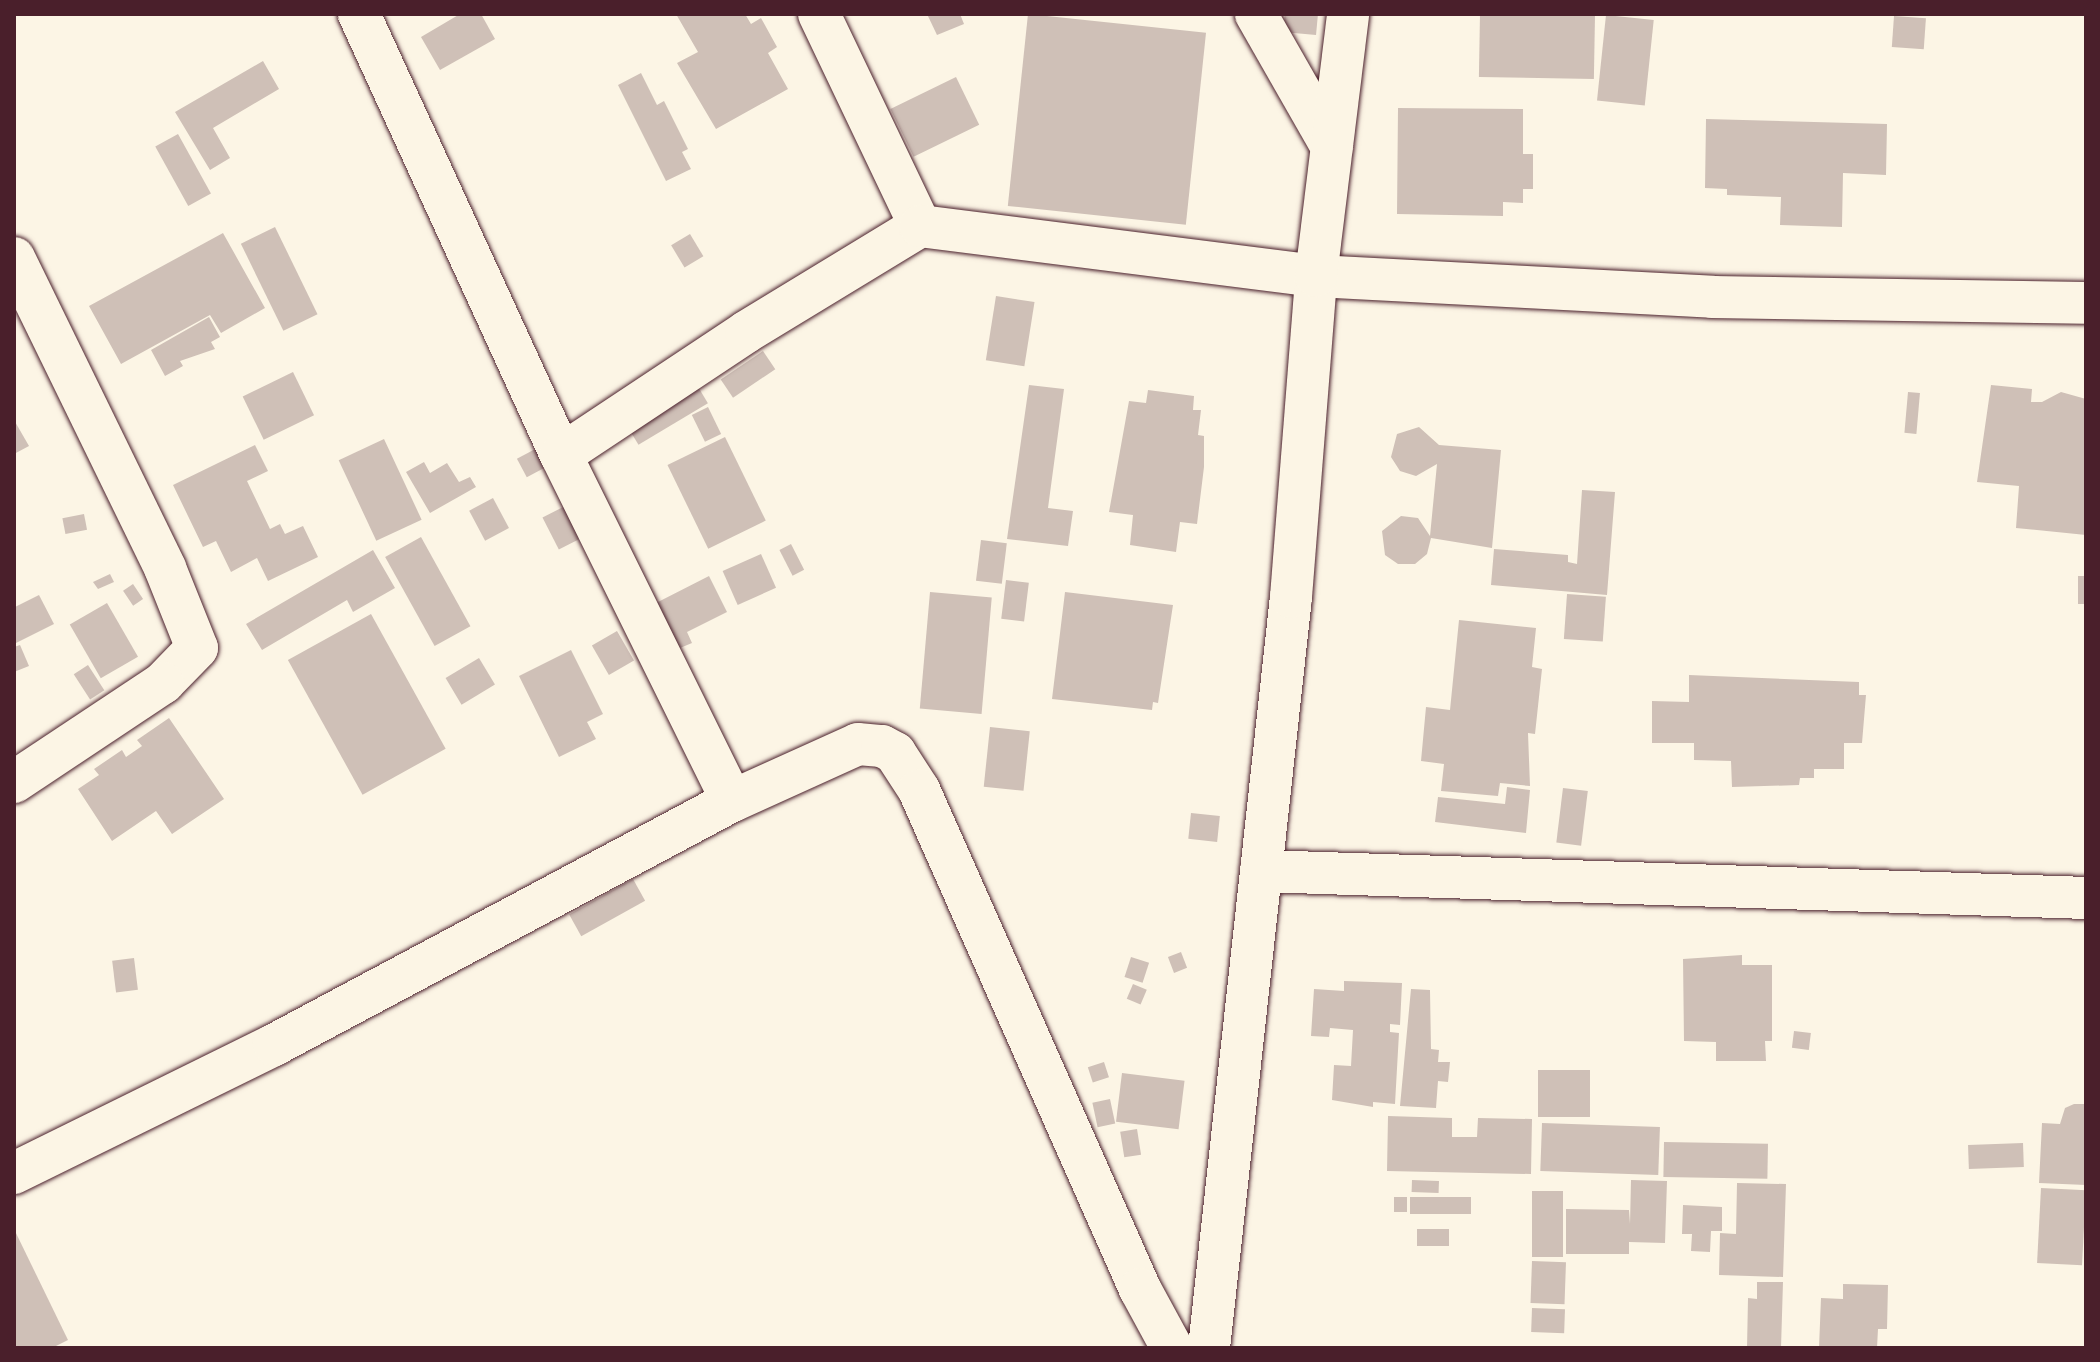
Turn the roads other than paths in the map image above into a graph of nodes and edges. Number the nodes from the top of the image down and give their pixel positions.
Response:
1 (359, 14) edge
2 (819, 14) edge
3 (1256, 14) edge
4 (1348, 14) edge
5 (1332, 147) junction
6 (920, 226) junction
7 (14, 258) edge
8 (1316, 276) junction
9 (2086, 303) edge
10 (561, 455) junction
11 (14, 782) edge
12 (732, 801) junction
13 (1261, 871) junction
14 (2086, 898) edge
15 (14, 1173) edge
16 (1172, 1348) edge
17 (1209, 1348) edge

1 - 10 street
2 - 6 street
3 - 5 street
4 - 5 street
5 - 8 street
6 - 8 street
6 - 10 street
7 - 11 street
8 - 9 street
8 - 13 street
10 - 12 street
12 - 15 street
12 - 16 street
13 - 14 street
13 - 17 street

